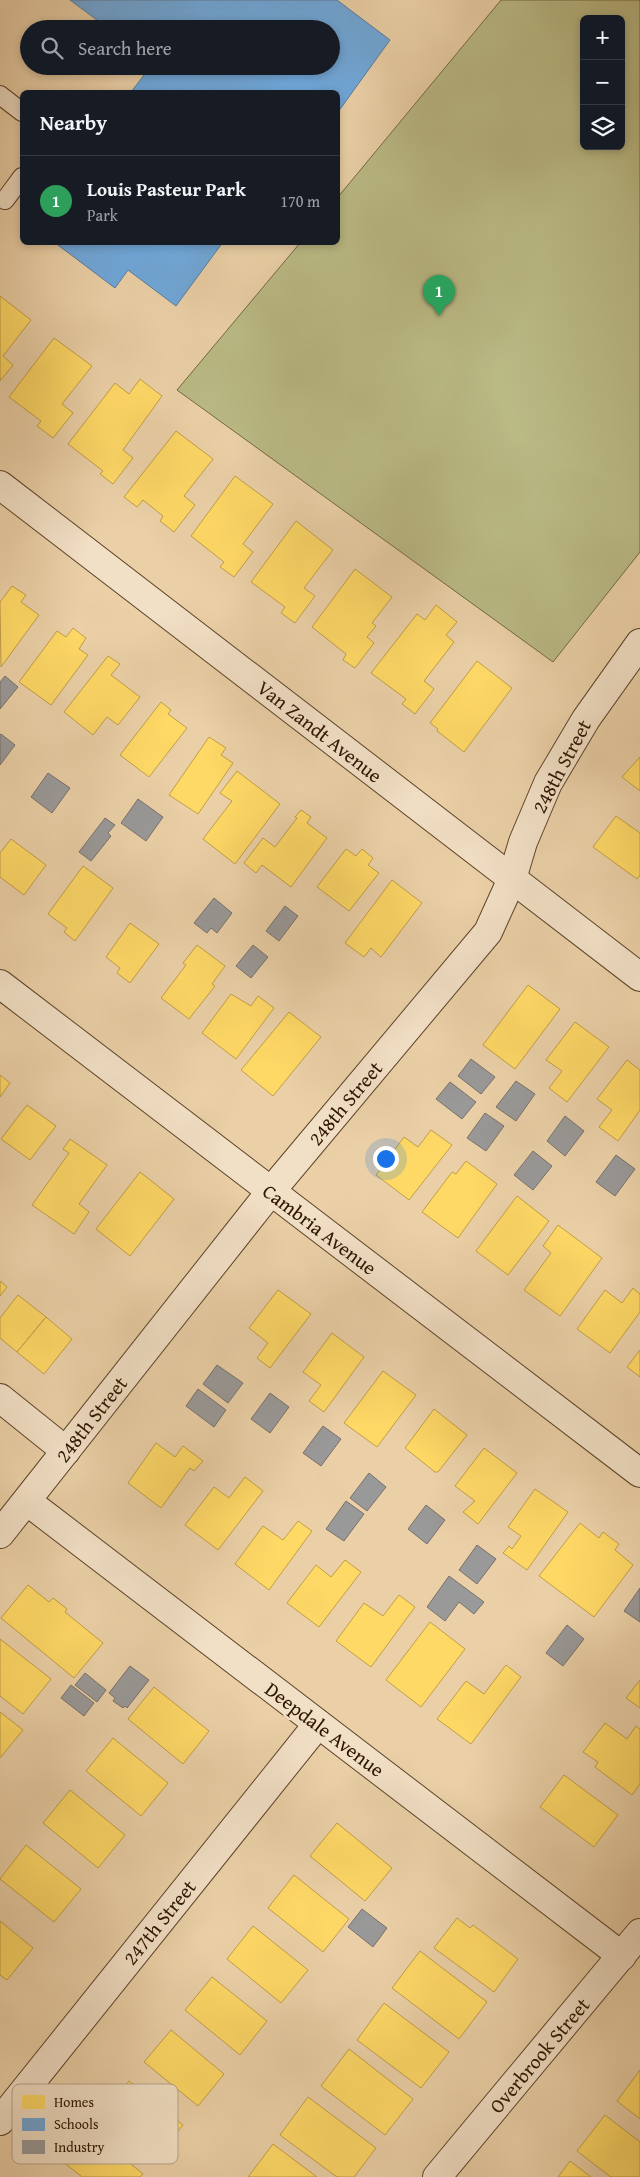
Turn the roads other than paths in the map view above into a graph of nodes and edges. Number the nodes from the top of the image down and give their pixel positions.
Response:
1 (0, 94) edge
2 (20, 110) edge
3 (20, 180) edge
4 (5, 200) dead end
5 (0, 485) edge
6 (640, 643) edge
7 (512, 879) junction
8 (640, 977) edge
9 (0, 984) edge
10 (271, 1191) junction
11 (0, 1398) edge
12 (66, 1451) junction
13 (640, 1473) edge
14 (28, 1502) junction
15 (0, 1534) edge
16 (318, 1724) junction
17 (640, 1933) edge
18 (622, 1956) junction
19 (30, 2084) edge
20 (12, 2106) edge
21 (0, 2121) edge
22 (437, 2177) edge

1 - 2 lane
3 - 4 lane
5 - 7 street, Van Zandt Avenue
6 - 7 street, 248th Street
7 - 8 street, Van Zandt Avenue
7 - 10 street, 248th Street
9 - 10 street, Cambria Avenue
10 - 12 street, 248th Street
10 - 13 street, Cambria Avenue
11 - 12 street
12 - 14 street, 248th Street
14 - 15 street, 248th Street
14 - 16 street, Deepdale Avenue
16 - 18 street, Deepdale Avenue
16 - 19 street, 247th Street
17 - 18 street, Overbrook Street
18 - 22 street, Overbrook Street
20 - 21 street, 247th Street

